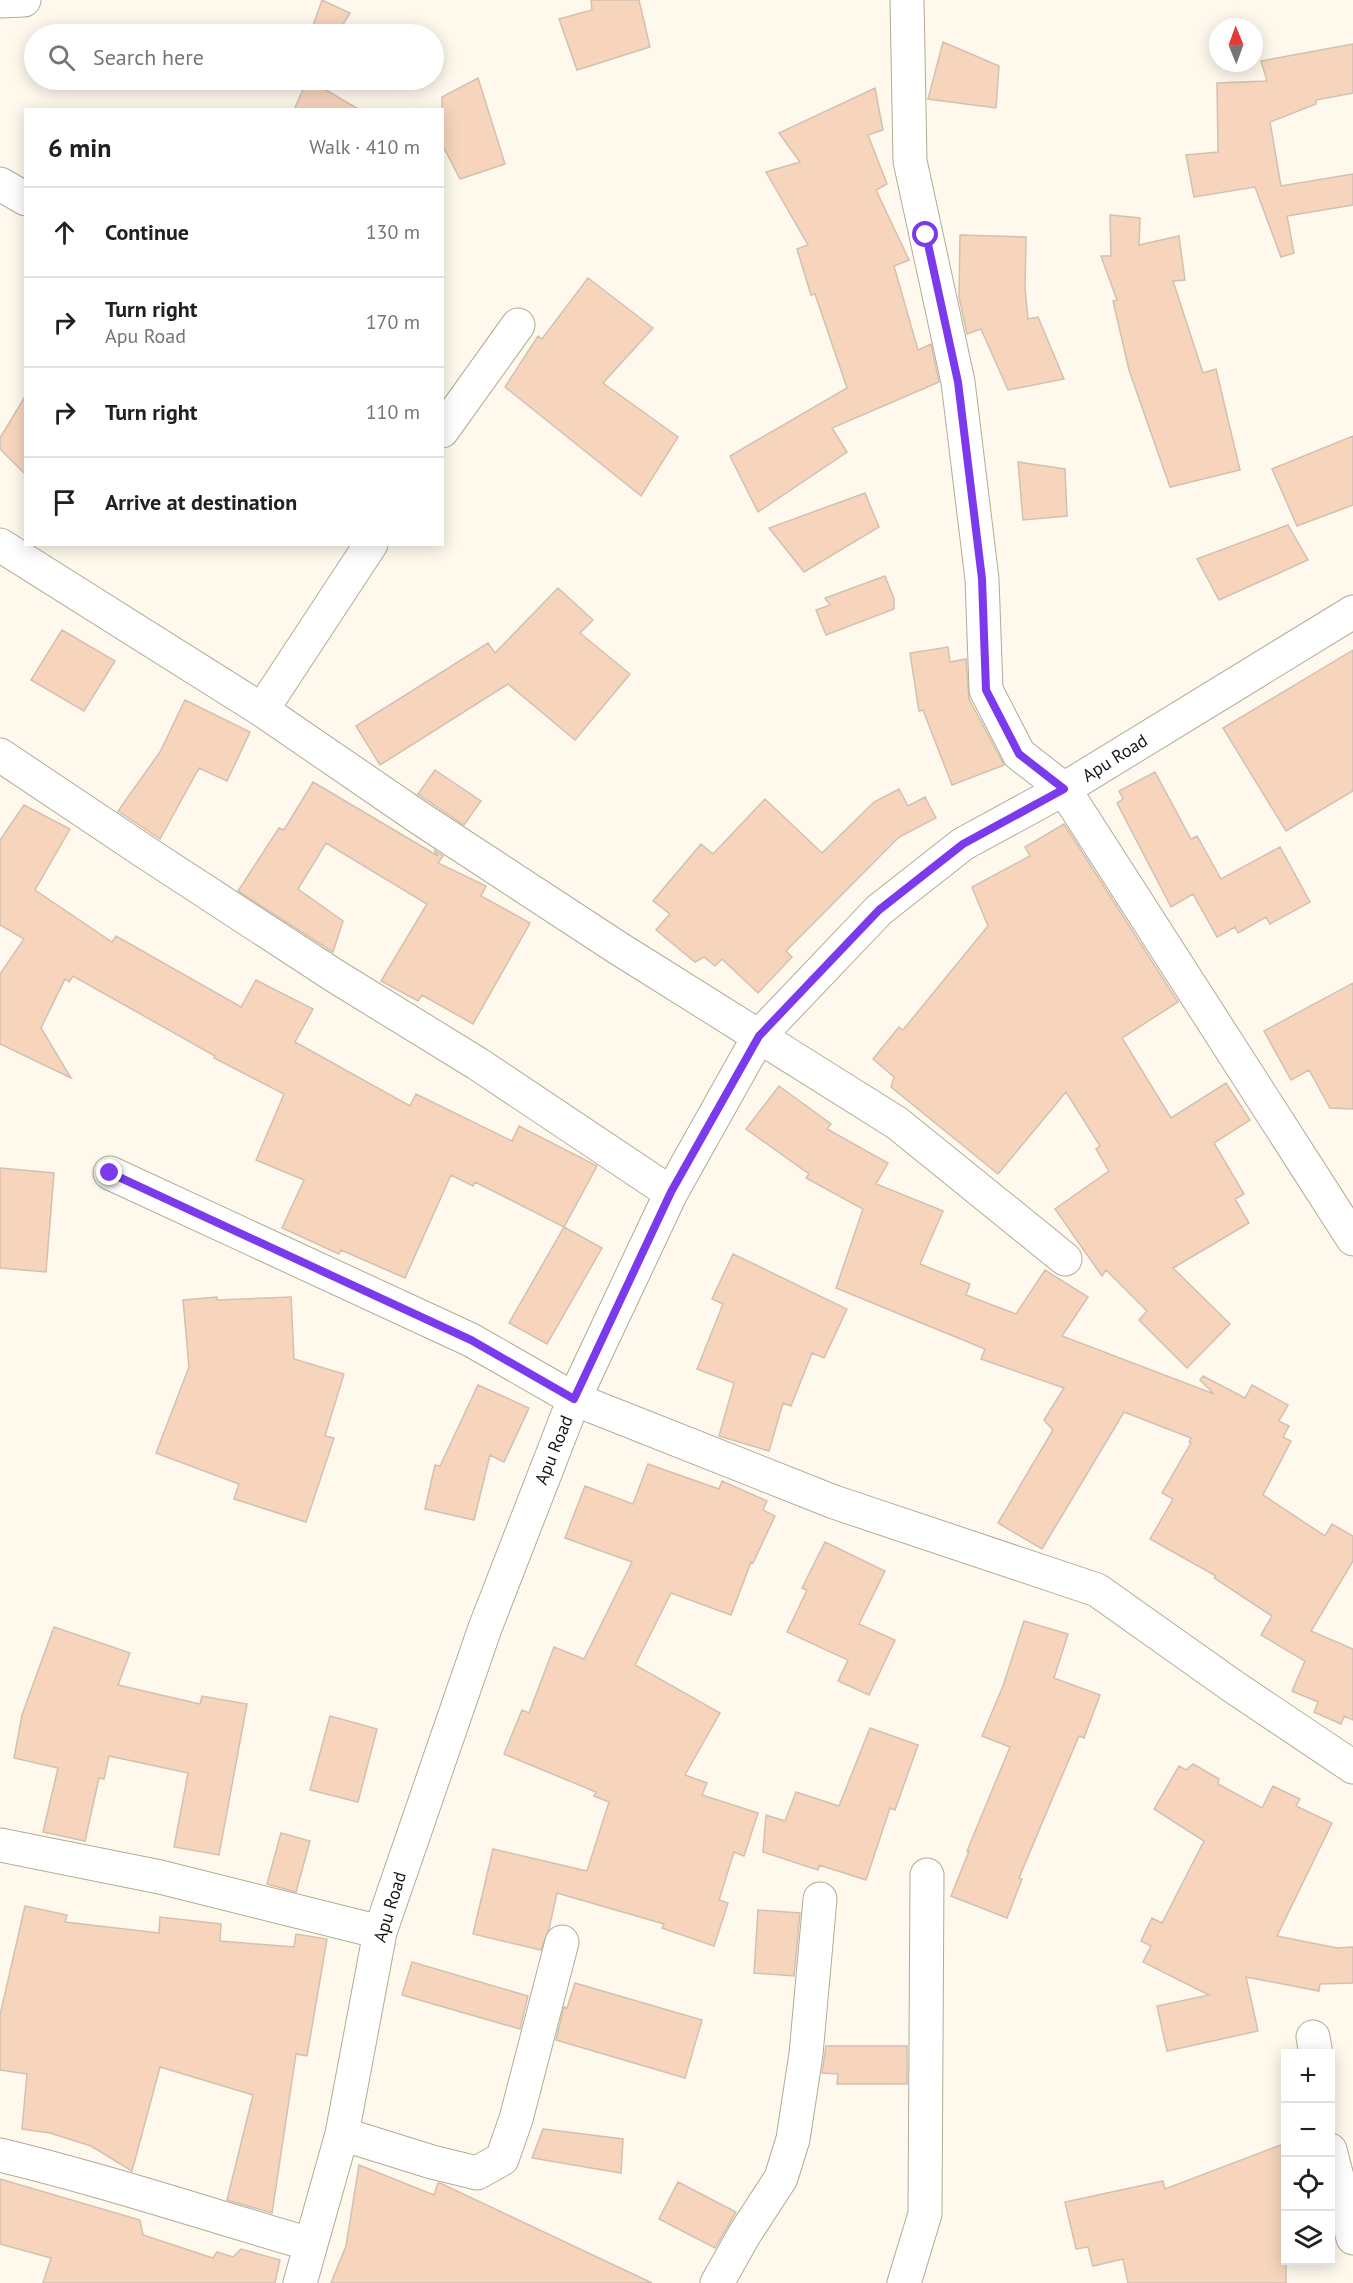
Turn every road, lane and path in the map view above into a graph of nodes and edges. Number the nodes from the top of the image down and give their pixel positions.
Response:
1 (24, 0) edge
2 (907, 0) edge
3 (0, 1) edge
4 (0, 184) edge
5 (24, 198) edge
6 (518, 325) dead end
7 (444, 428) edge
8 (0, 545) edge
9 (370, 546) edge
10 (1353, 612) edge
11 (262, 710) junction
12 (0, 755) edge
13 (1064, 789) junction
14 (759, 1036) junction
15 (110, 1173) dead end
16 (671, 1192) junction
17 (1353, 1239) edge
18 (1065, 1259) dead end
19 (574, 1399) junction
20 (1353, 1767) edge
21 (0, 1845) edge
22 (927, 1875) dead end
23 (820, 1899) dead end
24 (380, 1932) junction
25 (562, 1942) dead end
26 (342, 2134) junction
27 (0, 2155) edge
28 (1332, 2157) edge
29 (1353, 2238) edge
30 (310, 2244) junction
31 (300, 2283) edge
32 (717, 2283) edge
33 (904, 2283) edge

1 - 3 street
2 - 13 street
4 - 5 street
6 - 7 street
8 - 11 street
9 - 11 street
10 - 13 street, Apu Road
11 - 14 street
12 - 16 street
13 - 14 street, Apu Road
13 - 17 street
14 - 16 street, Apu Road
14 - 18 street
15 - 19 street
16 - 19 street, Apu Road
19 - 20 street
19 - 24 street, Apu Road
21 - 24 street
22 - 33 street
23 - 32 street
24 - 26 street, Apu Road
25 - 26 street
26 - 30 street, Apu Road
27 - 30 street
28 - 29 street
30 - 31 street, Apu Road

